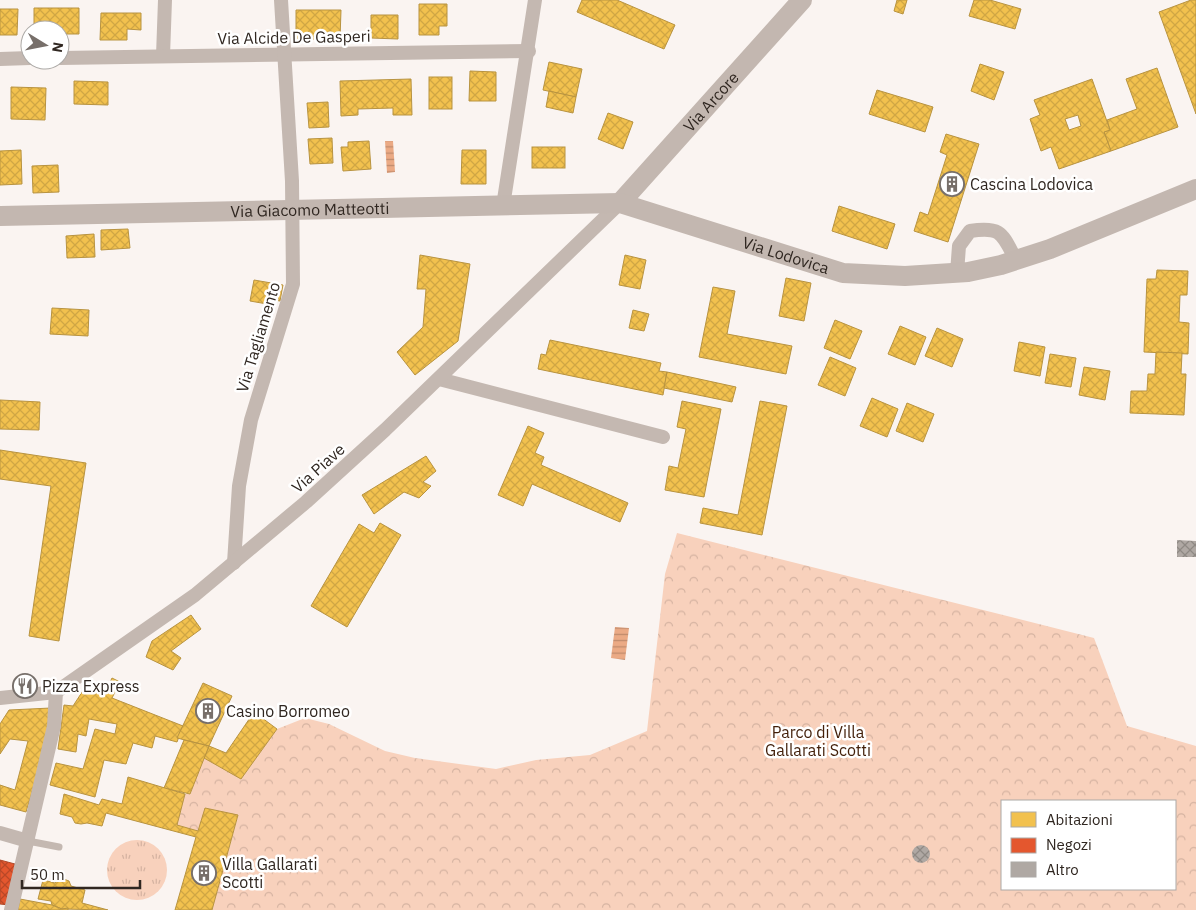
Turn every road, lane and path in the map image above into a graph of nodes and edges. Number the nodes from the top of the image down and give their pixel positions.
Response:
1 (165, 0) edge
2 (281, 0) edge
3 (535, 0) edge
4 (802, 0) edge
5 (528, 51) junction
6 (283, 54) junction
7 (163, 56) junction
8 (20, 58) edge
9 (70, 58) edge
10 (0, 59) edge
11 (1195, 191) edge
12 (620, 203) junction
13 (503, 206) junction
14 (292, 211) junction
15 (0, 216) edge
16 (1016, 260) junction
17 (957, 273) junction
18 (439, 379) junction
19 (663, 437) dead end
20 (234, 562) junction
21 (56, 692) junction
22 (0, 698) edge
23 (0, 833) edge
24 (28, 840) junction
25 (59, 847) dead end
26 (11, 910) edge

1 - 7 street
2 - 6 street, Via Tagliamento
3 - 5 street
4 - 12 street, Via Arcore
5 - 6 street, Via Alcide De Gasperi
5 - 13 street
6 - 7 street, Via Alcide De Gasperi
6 - 14 street, Via Tagliamento
7 - 9 street, Via Alcide De Gasperi
8 - 10 street
11 - 16 street, Via Lodovica
12 - 13 street, Via Giacomo Matteotti
12 - 17 street, Via Lodovica
12 - 18 street, Via Piave
13 - 14 street, Via Giacomo Matteotti
14 - 15 street, Via Giacomo Matteotti
14 - 20 street, Via Tagliamento
16 - 17 street, Via Lodovica
16 - 17 street
18 - 19 street
18 - 20 street, Via Piave
20 - 21 street, Via Piave
21 - 22 street, Via Piave
21 - 24 street
23 - 24 street
24 - 25 lane
24 - 26 street

